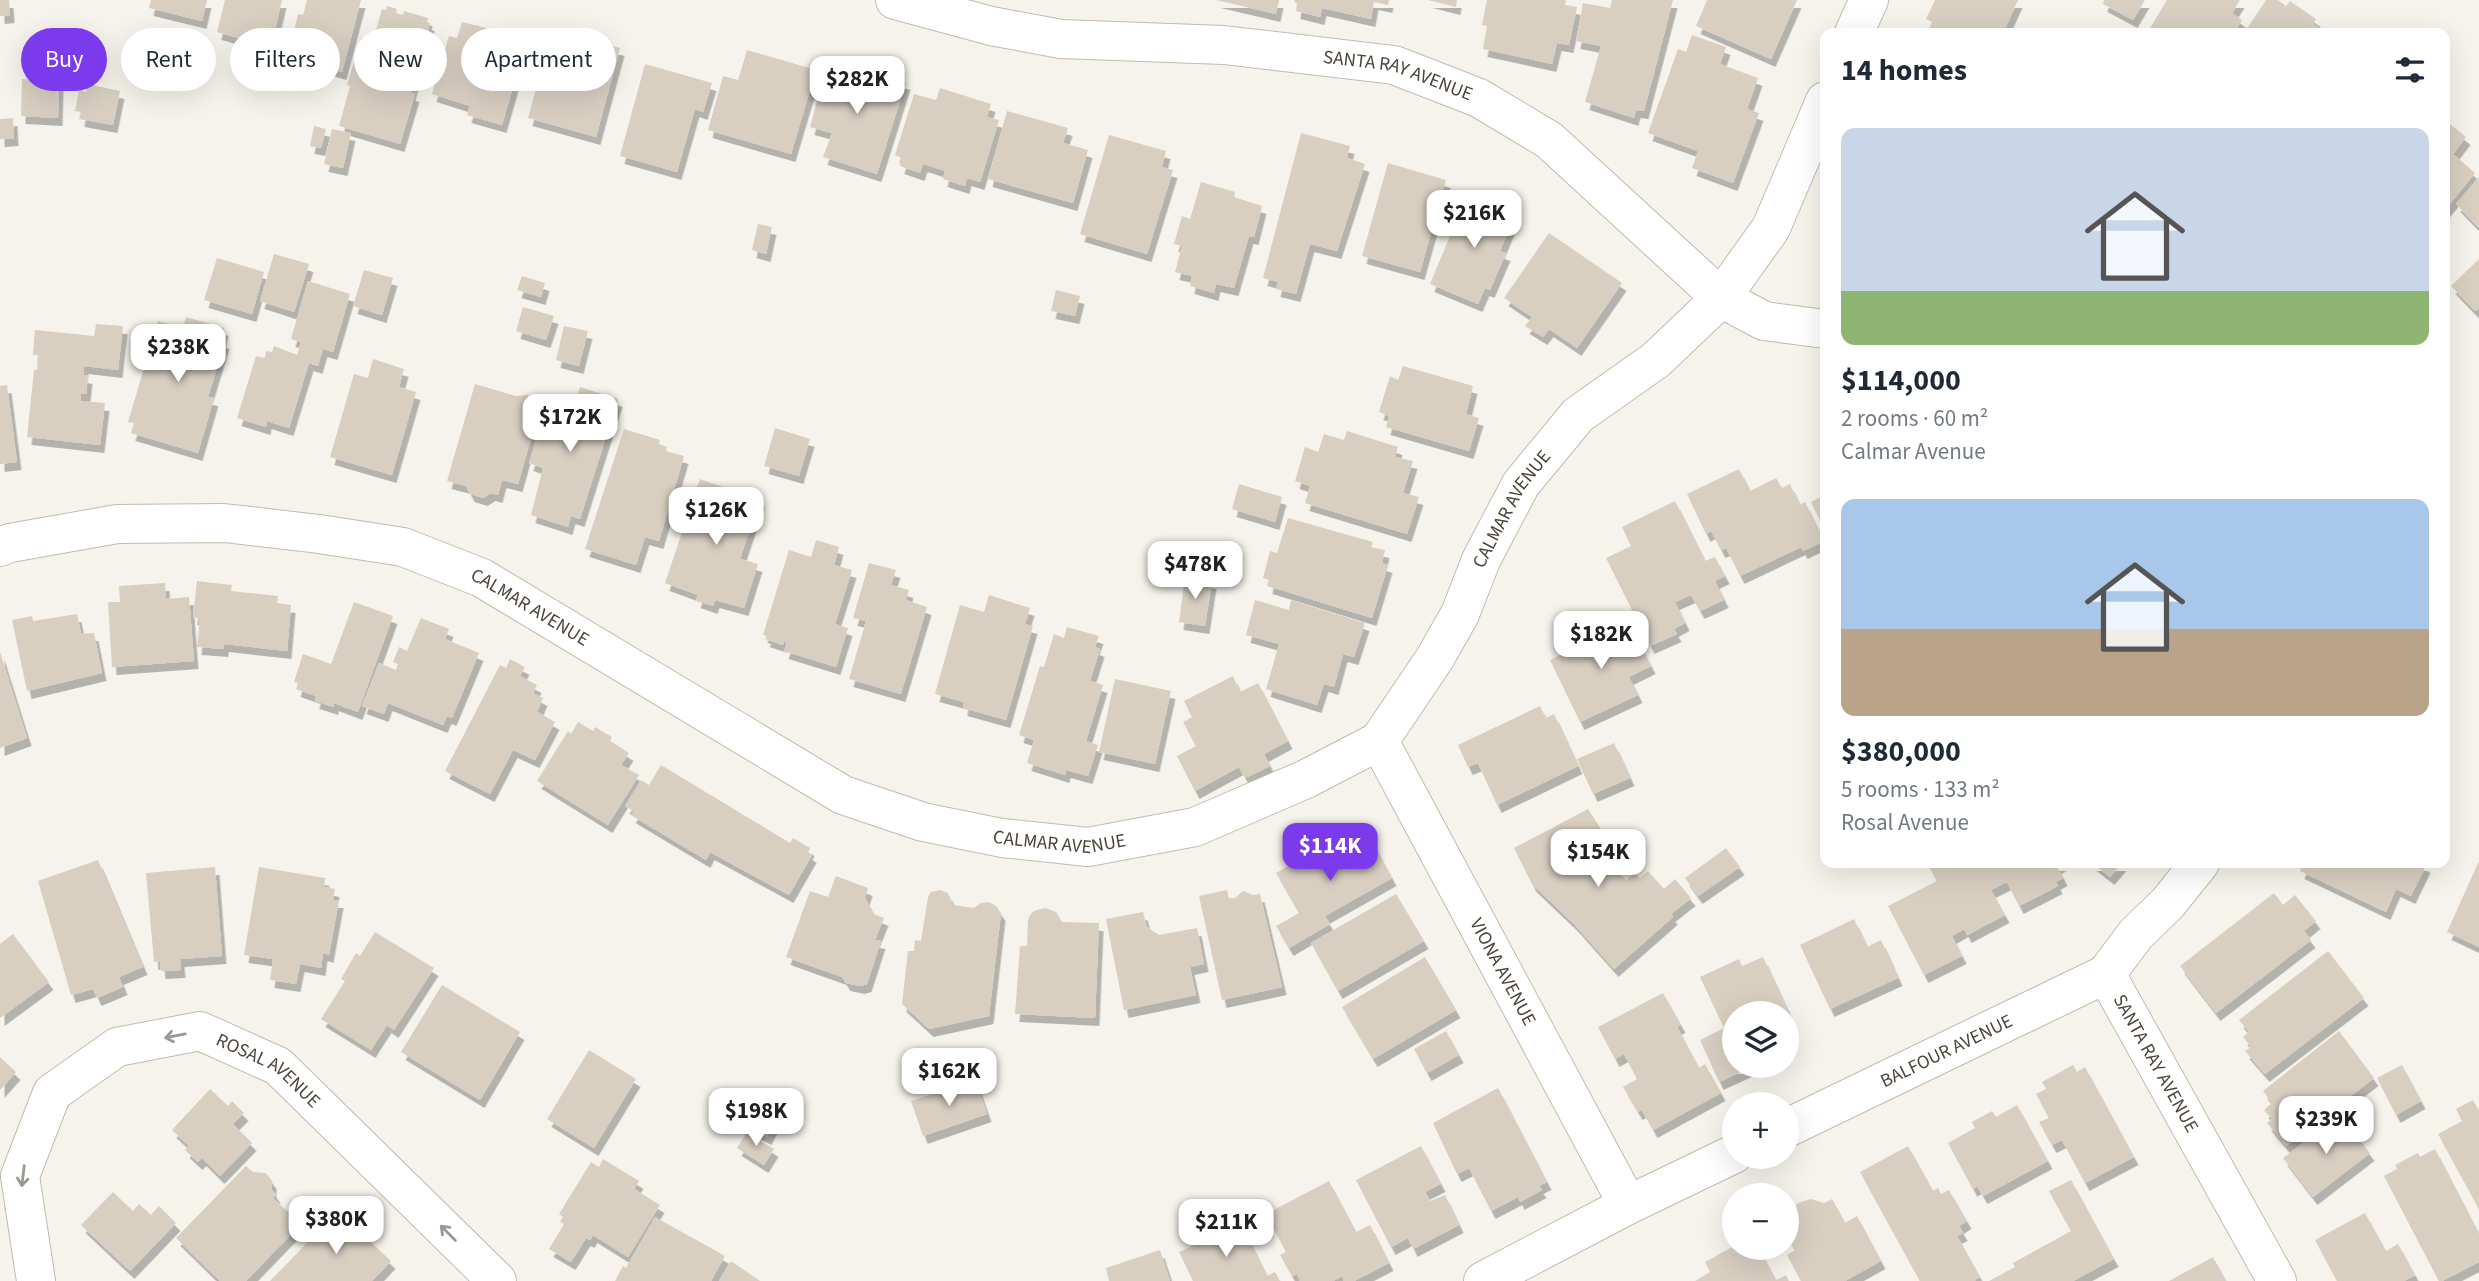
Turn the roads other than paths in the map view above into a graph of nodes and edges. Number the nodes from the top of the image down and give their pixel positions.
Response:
1 (895, 0) edge
2 (1869, 0) edge
3 (1856, 28) edge
4 (1820, 113) edge
5 (1721, 298) junction
6 (1820, 328) edge
7 (0, 547) edge
8 (1379, 741) junction
9 (2196, 868) edge
10 (2106, 974) junction
11 (1799, 1122) edge
12 (1722, 1160) edge
13 (1628, 1205) junction
14 (36, 1281) edge
15 (497, 1281) edge
16 (1483, 1281) edge
17 (2277, 1281) edge

1 - 5 street, SANTA RAY AVENUE
2 - 3 street
4 - 5 street, CALMAR AVENUE
5 - 6 street, SANTA RAY AVENUE
5 - 8 street, CALMAR AVENUE
7 - 8 street, CALMAR AVENUE
8 - 13 street, VIONA AVENUE
9 - 10 street, SANTA RAY AVENUE
10 - 11 street, BALFOUR AVENUE
10 - 17 street, SANTA RAY AVENUE
12 - 13 street
13 - 16 street
15 -> 14 street, ROSAL AVENUE

